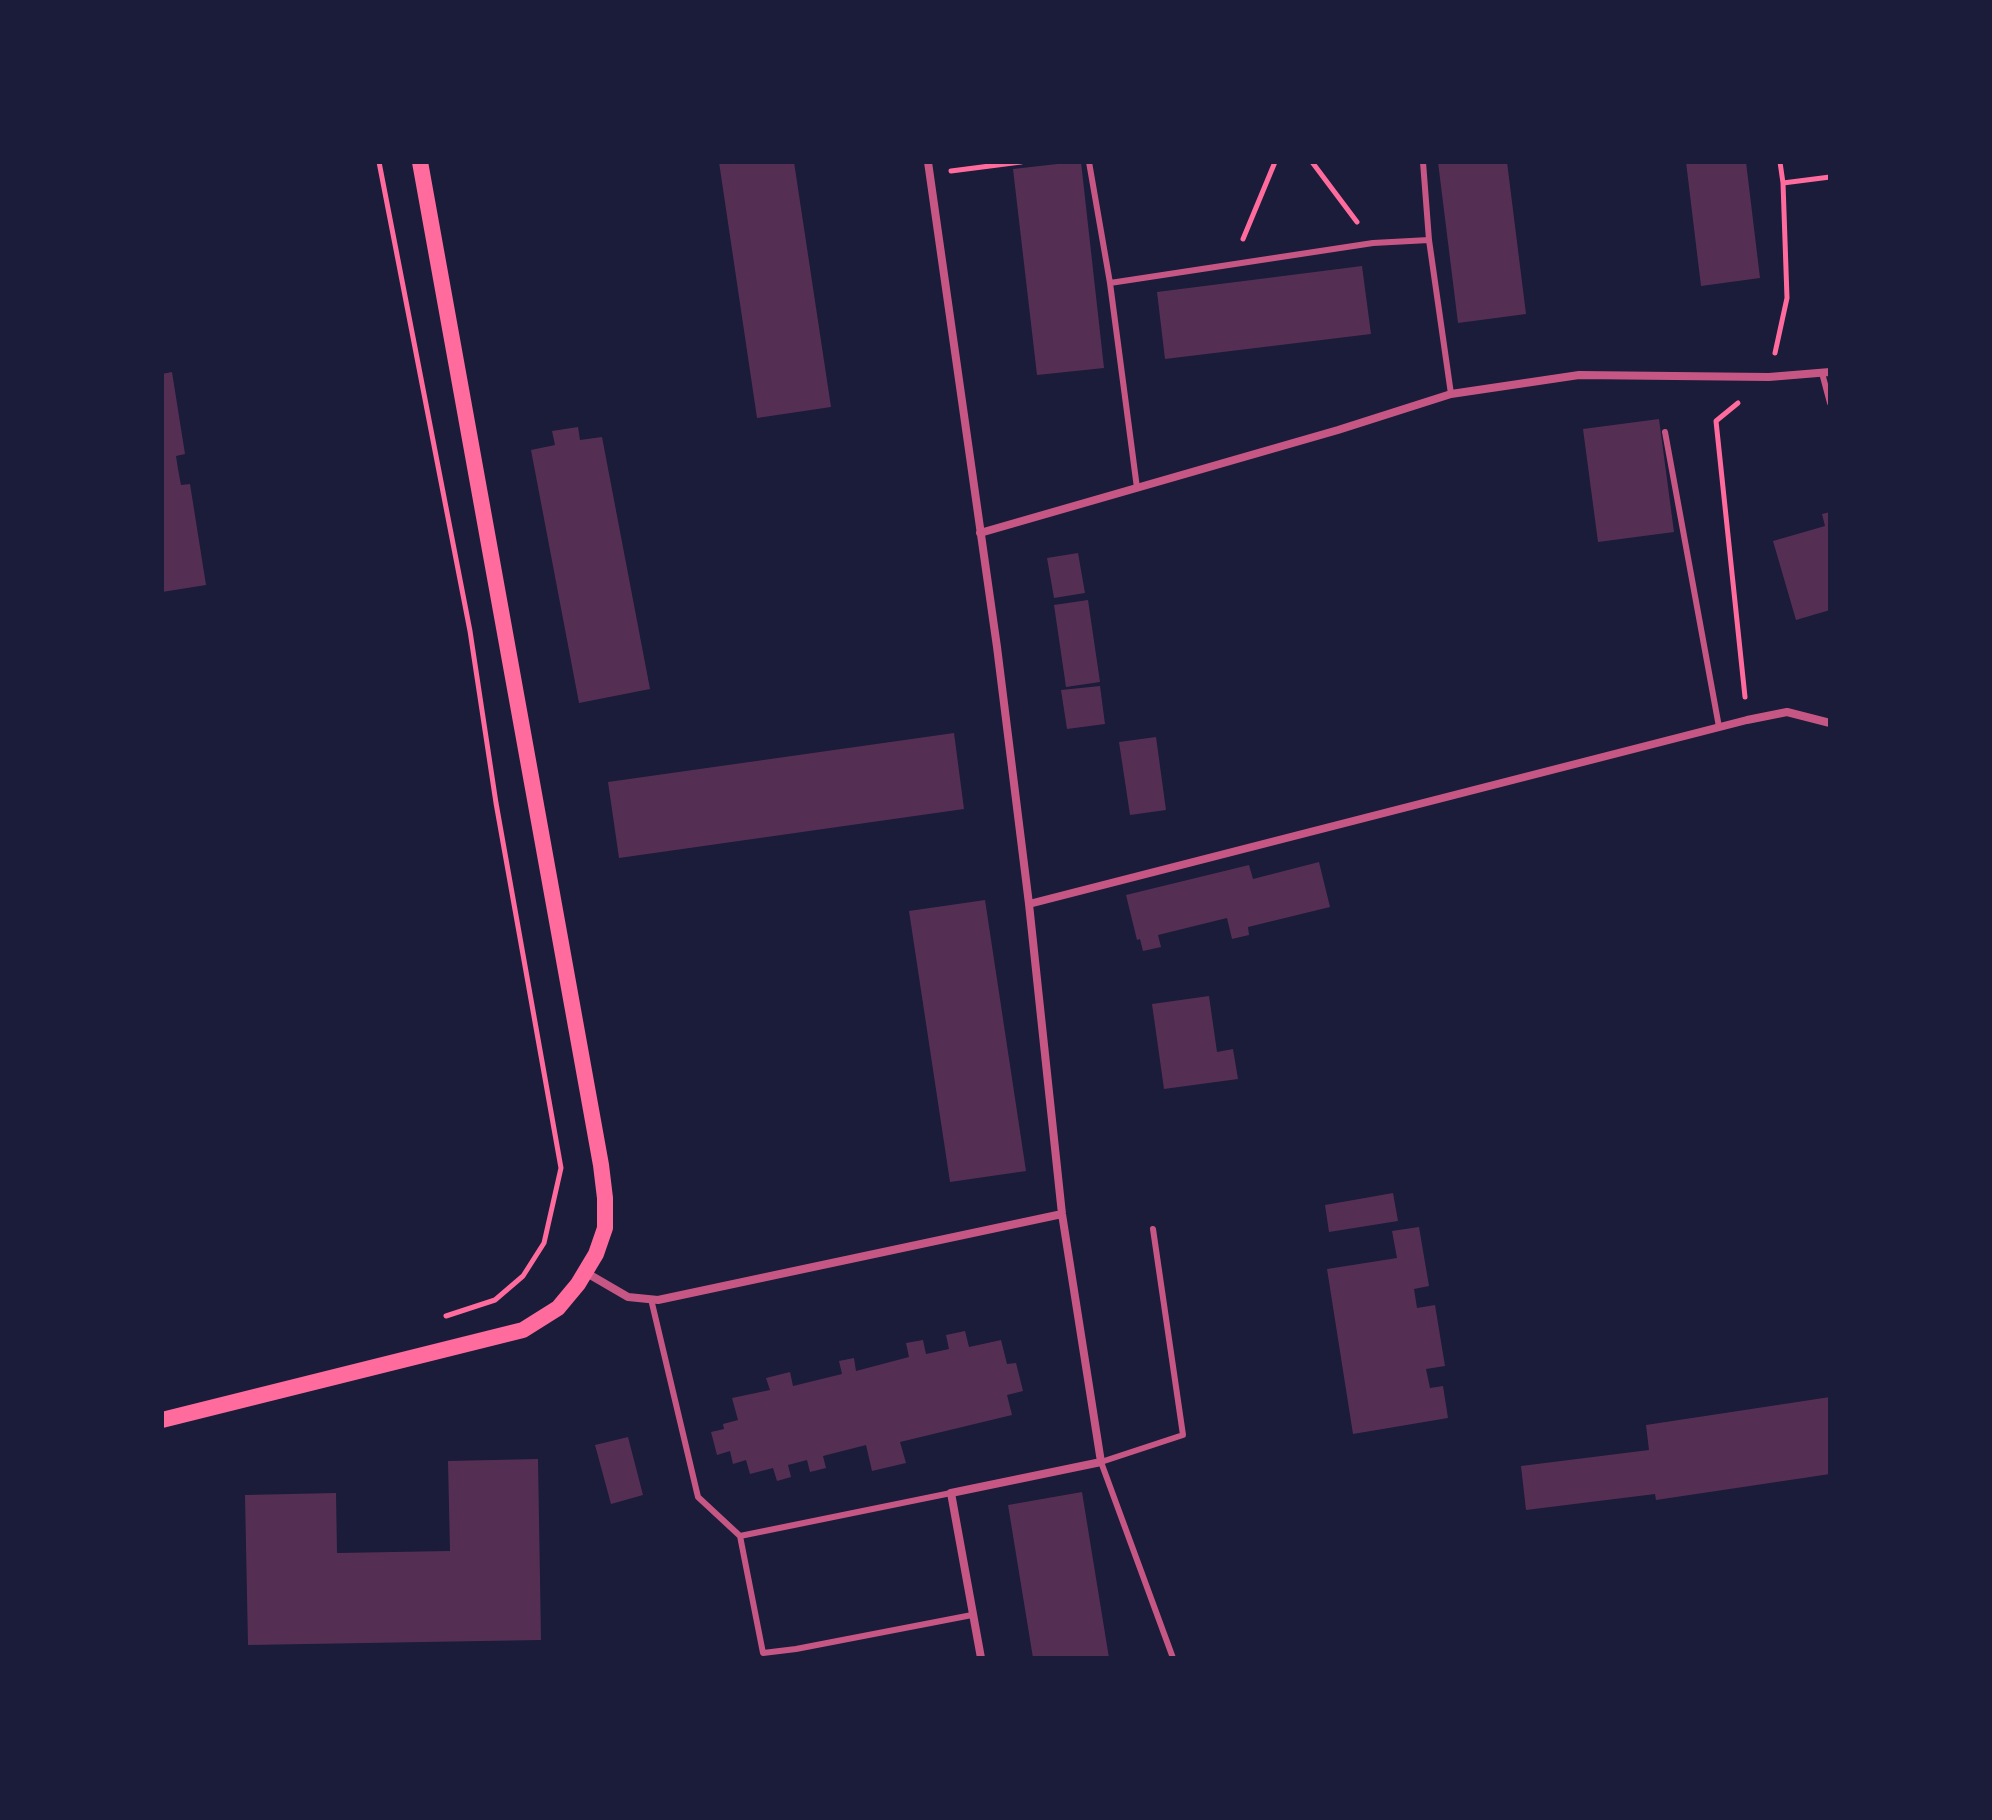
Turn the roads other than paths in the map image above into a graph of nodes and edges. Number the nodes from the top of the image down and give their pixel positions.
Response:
1 (420, 162) edge
2 (928, 162) edge
3 (1089, 162) edge
4 (1423, 162) edge
5 (1429, 240) junction
6 (1110, 283) junction
7 (1826, 372) edge
8 (1451, 394) junction
9 (1830, 403) edge
10 (1665, 432) dead end
11 (1137, 489) junction
12 (980, 533) junction
13 (1830, 723) edge
14 (1719, 727) junction
15 (1029, 904) junction
16 (1062, 1214) junction
17 (1153, 1229) dead end
18 (585, 1272) junction
19 (651, 1299) junction
20 (162, 1420) edge
21 (1101, 1462) junction
22 (951, 1493) junction
23 (740, 1536) junction
24 (972, 1615) junction
25 (981, 1658) edge
26 (1173, 1658) edge

1 - 18 main road
2 - 12 street
3 - 6 lane
4 - 5 lane
5 - 6 lane
5 - 8 lane
6 - 11 lane
7 - 8 street
7 - 9 lane
8 - 11 street
10 - 14 lane
11 - 12 street
12 - 15 street
13 - 14 street
14 - 15 street
15 - 16 street
16 - 19 street
16 - 21 street
17 - 21 lane
18 - 19 street
18 - 20 main road
19 - 23 lane
21 - 22 street
21 - 26 lane
22 - 23 lane
22 - 24 street
23 - 24 lane
24 - 25 street

